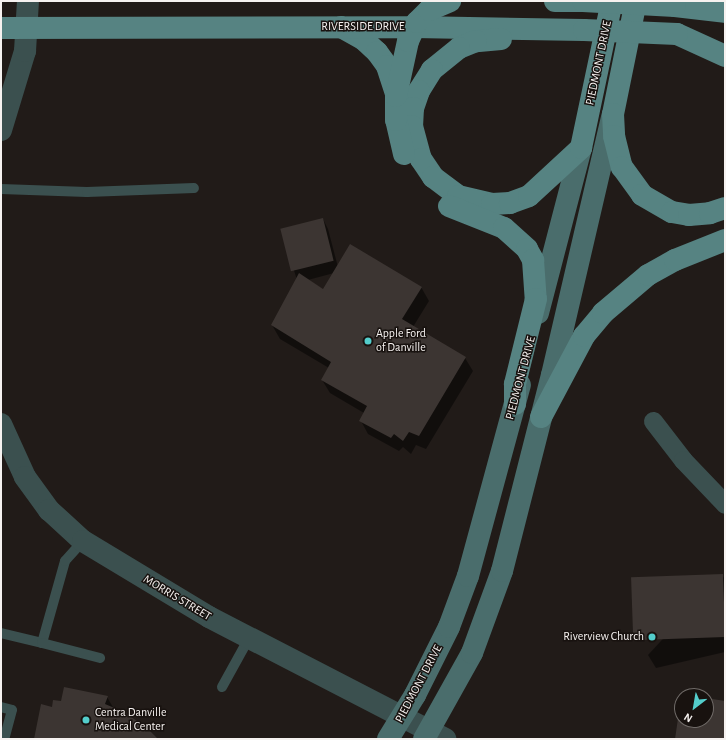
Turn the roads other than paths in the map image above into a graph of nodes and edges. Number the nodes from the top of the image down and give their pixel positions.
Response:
1 (28, 1) edge
2 (450, 1) edge
3 (555, 1) edge
4 (583, 1) edge
5 (612, 1) edge
6 (636, 1) edge
7 (725, 12) edge
8 (414, 26) junction
9 (341, 27) junction
10 (1, 28) edge
11 (28, 28) junction
12 (547, 29) junction
13 (678, 34) junction
14 (725, 38) edge
15 (725, 56) edge
16 (396, 96) junction
17 (616, 97) junction
18 (1, 130) edge
19 (581, 148) junction
20 (194, 188) dead end
21 (1, 189) edge
22 (725, 208) edge
23 (725, 240) edge
24 (515, 404) junction
25 (541, 417) junction
26 (653, 421) dead end
27 (1, 424) edge
28 (725, 504) edge
29 (83, 541) junction
30 (1, 633) edge
31 (249, 638) junction
32 (42, 643) junction
33 (100, 658) dead end
34 (222, 687) dead end
35 (1, 707) edge
36 (402, 717) junction
37 (432, 736) edge
38 (4, 739) edge
39 (388, 739) edge

1 - 11 street
2 - 8 main road
3 - 4 main road
4 - 7 main road, bridge
5 - 19 main road, PIEDMONT DRIVE
6 - 17 main road, PIEDMONT DRIVE
8 - 9 main road, RIVERSIDE DRIVE
8 - 12 main road, RIVERSIDE DRIVE
8 - 16 main road
9 - 11 main road, RIVERSIDE DRIVE
9 - 16 main road
10 - 11 main road, RIVERSIDE DRIVE
11 - 18 street
12 - 13 main road, RIVERSIDE DRIVE, bridge
12 - 19 main road
13 - 14 main road, RIVERSIDE DRIVE
13 - 15 main road
16 - 24 main road
17 - 22 main road
17 - 25 main road, PIEDMONT DRIVE
19 - 24 main road, PIEDMONT DRIVE
20 - 21 lane
23 - 25 main road
24 - 36 main road, PIEDMONT DRIVE
25 - 37 main road, PIEDMONT DRIVE
26 - 28 street
27 - 29 street, MORRIS STREET
29 - 31 street, MORRIS STREET
29 - 32 lane
30 - 32 lane
31 - 34 lane
31 - 36 street, MORRIS STREET
32 - 33 lane
35 - 38 lane
36 - 37 street, MORRIS STREET
36 - 39 main road, PIEDMONT DRIVE

